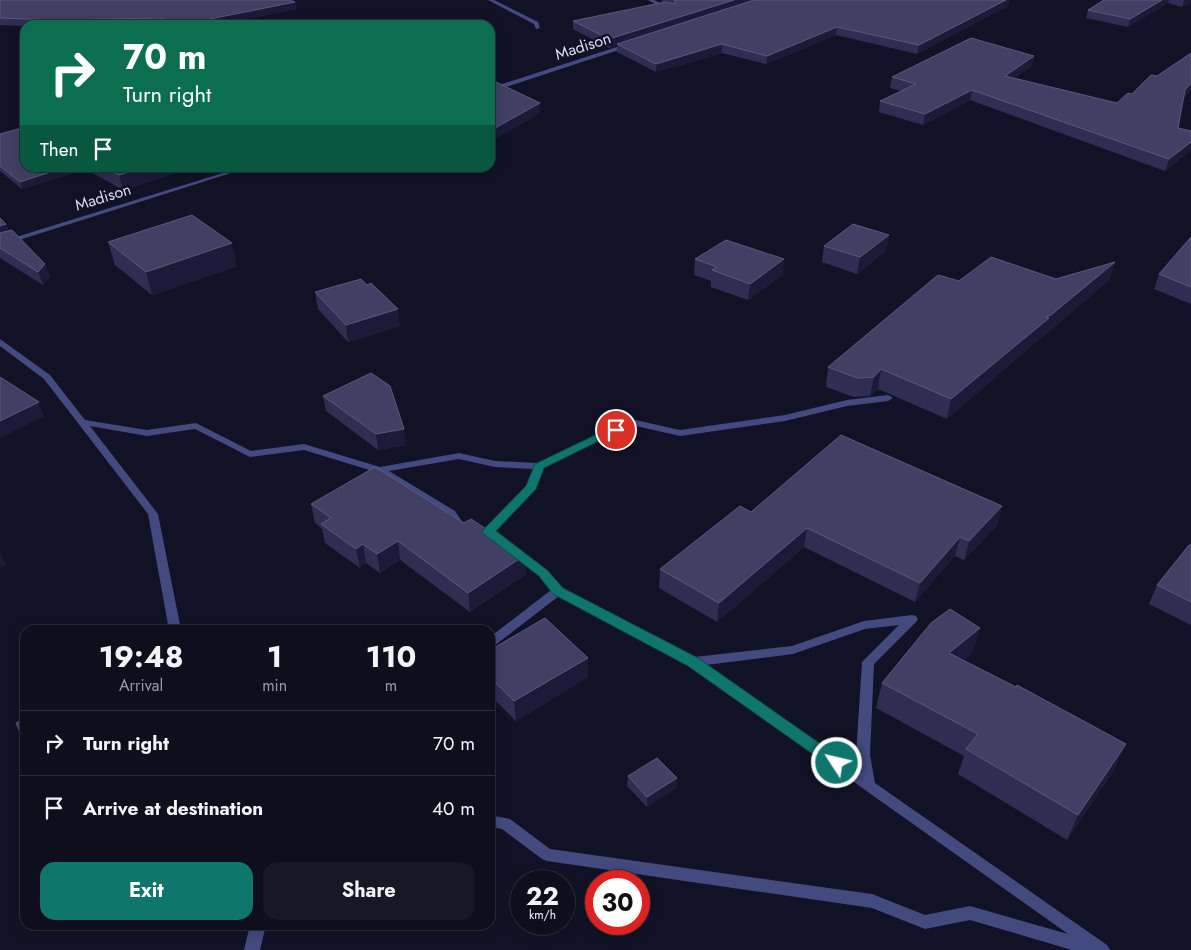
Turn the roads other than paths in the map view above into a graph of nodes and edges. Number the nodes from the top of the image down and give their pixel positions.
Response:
1 (490, 0) edge
2 (650, 0) edge
3 (672, 10) edge
4 (538, 28) dead end
5 (639, 42) edge
6 (495, 88) edge
7 (231, 172) edge
8 (0, 244) edge
9 (0, 342) edge
10 (888, 398) dead end
11 (82, 422) junction
12 (539, 466) junction
13 (380, 470) junction
14 (479, 531) junction
15 (558, 591) junction
16 (174, 625) edge
17 (495, 639) edge
18 (693, 662) junction
19 (869, 786) junction
20 (495, 822) edge
21 (257, 930) edge
22 (252, 950) edge
23 (1097, 950) edge
24 (1102, 950) edge

1 - 4 street
2 - 3 street
5 - 6 street, Madison
7 - 8 street, Madison
9 - 11 street
10 - 12 street
11 - 13 street
11 - 16 street
12 - 13 street
12 - 14 street
13 - 14 street
14 - 15 street
15 - 17 street
15 - 18 street
18 - 19 street
18 - 19 street
19 - 24 street
20 - 23 street
21 - 22 street

